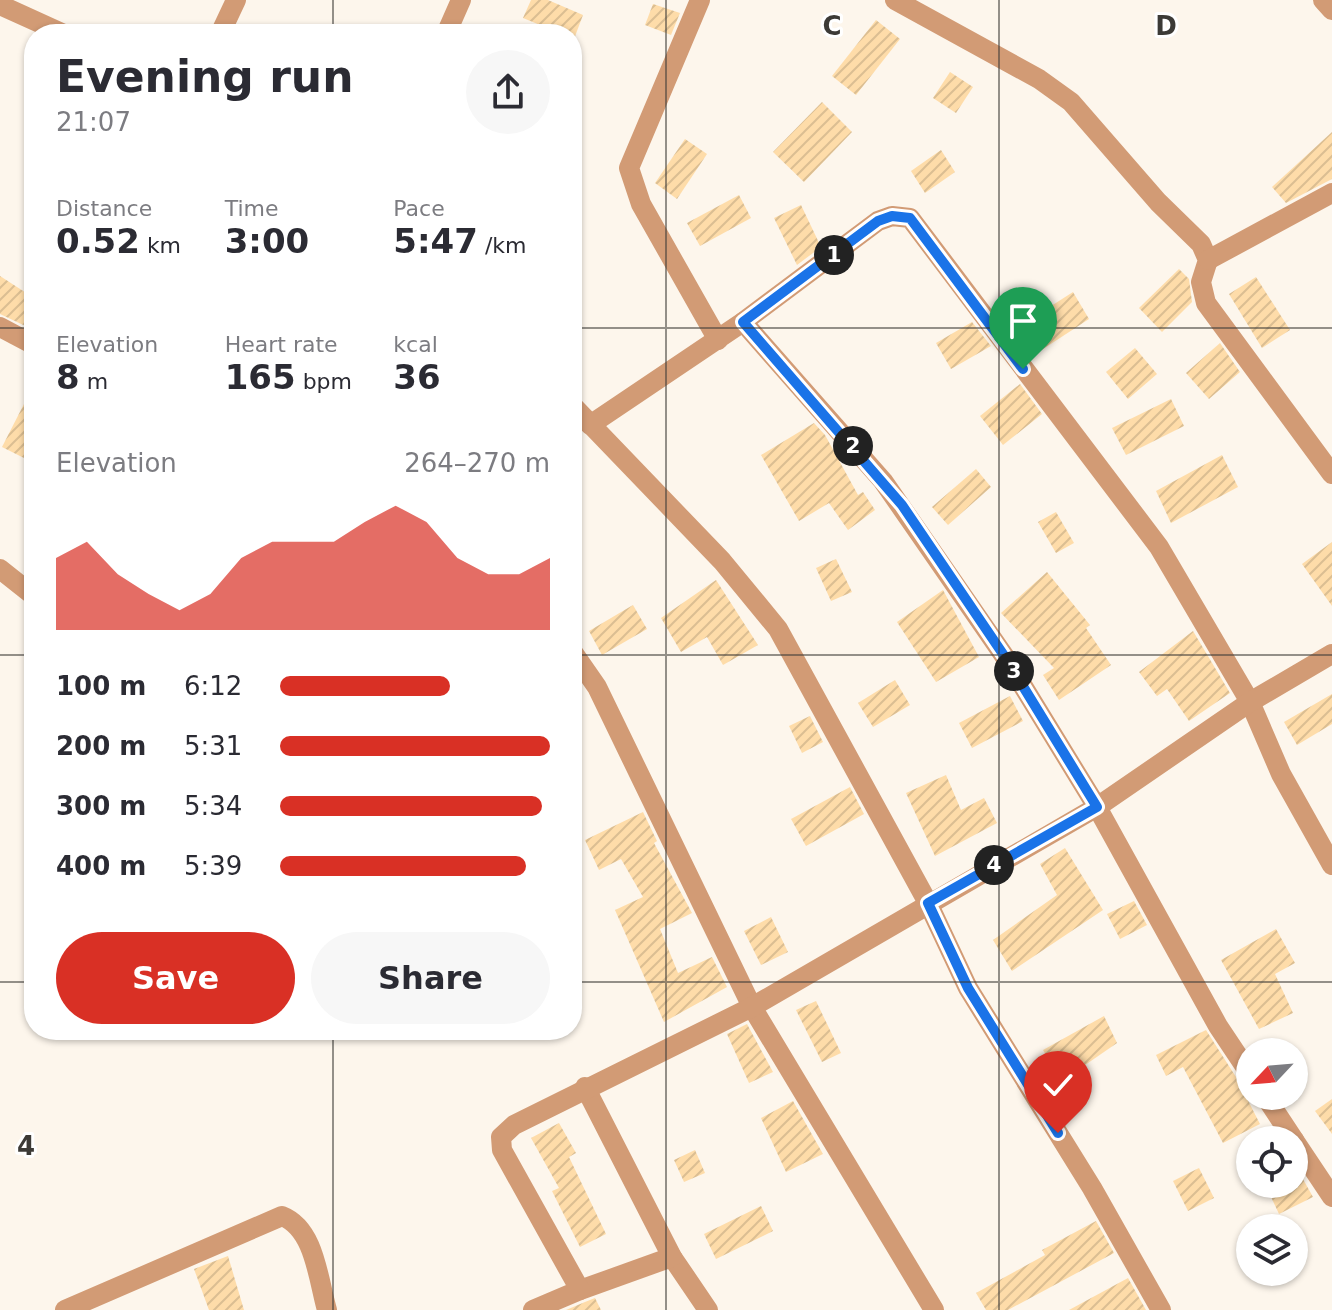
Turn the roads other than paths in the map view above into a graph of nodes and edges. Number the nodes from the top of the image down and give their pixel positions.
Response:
1 (236, 0) edge
2 (461, 0) edge
3 (700, 0) edge
4 (895, 0) edge
5 (1323, 0) edge
6 (0, 5) edge
7 (1332, 10) edge
8 (42, 24) edge
9 (225, 24) edge
10 (450, 24) edge
11 (1332, 193) edge
12 (1208, 260) junction
13 (743, 322) junction
14 (0, 327) edge
15 (24, 340) edge
16 (718, 340) junction
17 (582, 416) edge
18 (590, 425) junction
19 (1332, 474) edge
20 (0, 569) edge
21 (24, 588) edge
22 (1332, 654) edge
23 (582, 665) edge
24 (1250, 702) junction
25 (1097, 807) junction
26 (1332, 865) edge
27 (928, 903) junction
28 (752, 1007) junction
29 (1236, 1053) edge
30 (585, 1087) junction
31 (1308, 1161) edge
32 (1332, 1197) edge
33 (672, 1257) junction
34 (580, 1290) junction
35 (65, 1310) edge
36 (327, 1310) edge
37 (533, 1310) edge
38 (708, 1310) edge
39 (934, 1310) edge
40 (1161, 1310) edge

1 - 9 street
2 - 10 street
3 - 16 street
4 - 12 street
5 - 7 street
6 - 8 street
11 - 12 street
12 - 19 street
13 - 16 street
13 - 24 street
13 - 25 street
14 - 15 street
16 - 18 street
17 - 18 street
18 - 27 street
20 - 21 street
22 - 24 street
23 - 28 street
24 - 25 street
24 - 26 street
25 - 27 street
25 - 29 street
27 - 28 street
27 - 40 street
28 - 30 street
28 - 39 street
30 - 33 street
30 - 34 street
31 - 32 street
33 - 34 street
33 - 38 street
34 - 37 street
35 - 36 street

